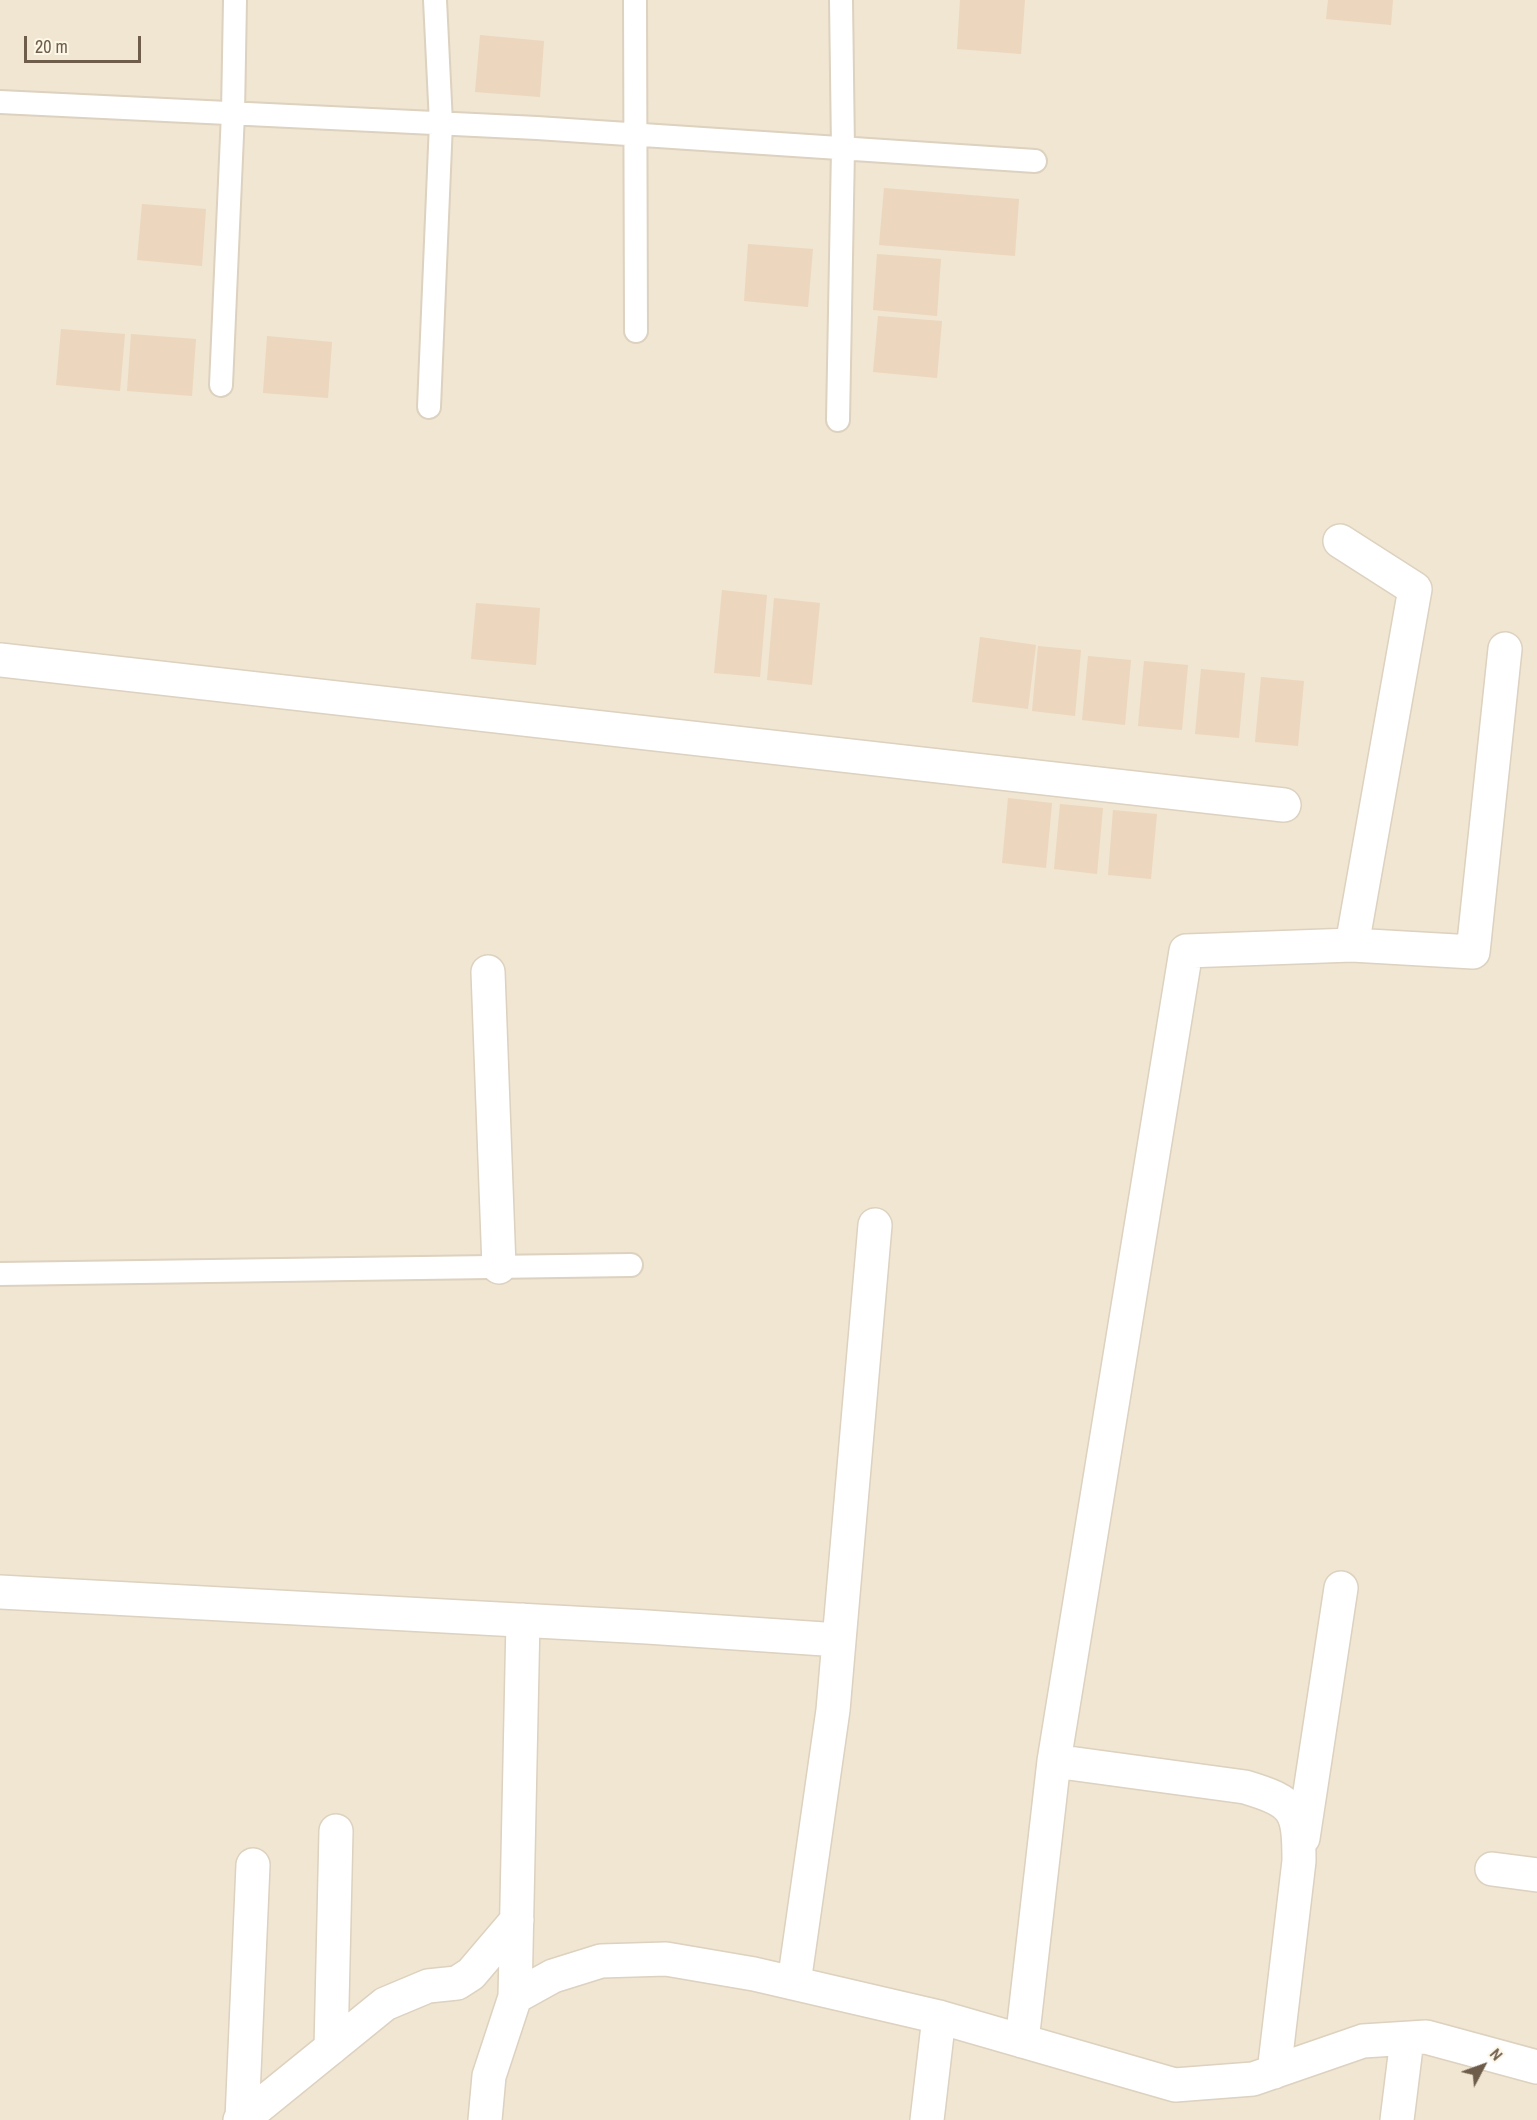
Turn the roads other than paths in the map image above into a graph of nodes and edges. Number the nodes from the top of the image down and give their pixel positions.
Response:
1 (235, 0) edge
2 (435, 0) edge
3 (635, 0) edge
4 (842, 0) edge
5 (0, 102) edge
6 (233, 113) junction
7 (441, 123) junction
8 (636, 134) junction
9 (843, 149) junction
10 (1035, 161) dead end
11 (636, 331) dead end
12 (221, 385) dead end
13 (429, 407) dead end
14 (838, 420) dead end
15 (1340, 541) dead end
16 (1504, 649) dead end
17 (0, 660) edge
18 (1284, 805) dead end
19 (1352, 945) junction
20 (488, 972) dead end
21 (875, 1225) dead end
22 (631, 1265) dead end
23 (499, 1267) junction
24 (0, 1274) edge
25 (1341, 1588) dead end
26 (0, 1592) edge
27 (523, 1620) junction
28 (839, 1641) junction
29 (1054, 1761) junction
30 (336, 1831) dead end
31 (1299, 1861) junction
32 (253, 1865) dead end
33 (1492, 1869) dead end
34 (1537, 1875) edge
35 (517, 1920) junction
36 (794, 1983) junction
37 (515, 1997) junction
38 (939, 2017) junction
39 (1407, 2039) junction
40 (1022, 2041) junction
41 (331, 2049) junction
42 (1537, 2067) edge
43 (1274, 2072) junction
44 (241, 2119) edge
45 (485, 2120) edge
46 (927, 2120) edge
47 (1397, 2120) edge

1 - 6 lane
2 - 7 lane
3 - 8 lane
4 - 9 lane
5 - 6 lane
6 - 7 lane
6 - 12 lane
7 - 8 lane
7 - 13 lane
8 - 9 lane
8 - 11 lane
9 - 10 lane
9 - 14 lane
15 - 19 street
16 - 19 street
17 - 18 street
19 - 29 street
20 - 23 street
21 - 28 street
22 - 23 lane
23 - 24 lane
25 - 31 street
26 - 27 street
27 - 28 street
27 - 35 street
28 - 36 street
29 - 31 street
29 - 40 street
30 - 41 street
31 - 43 street
32 - 44 street
33 - 34 street
35 - 37 street
35 - 41 street
36 - 37 street
36 - 38 street
37 - 45 street
38 - 40 street
38 - 46 street
39 - 42 street
39 - 43 street
39 - 47 street
40 - 43 street
41 - 44 street

